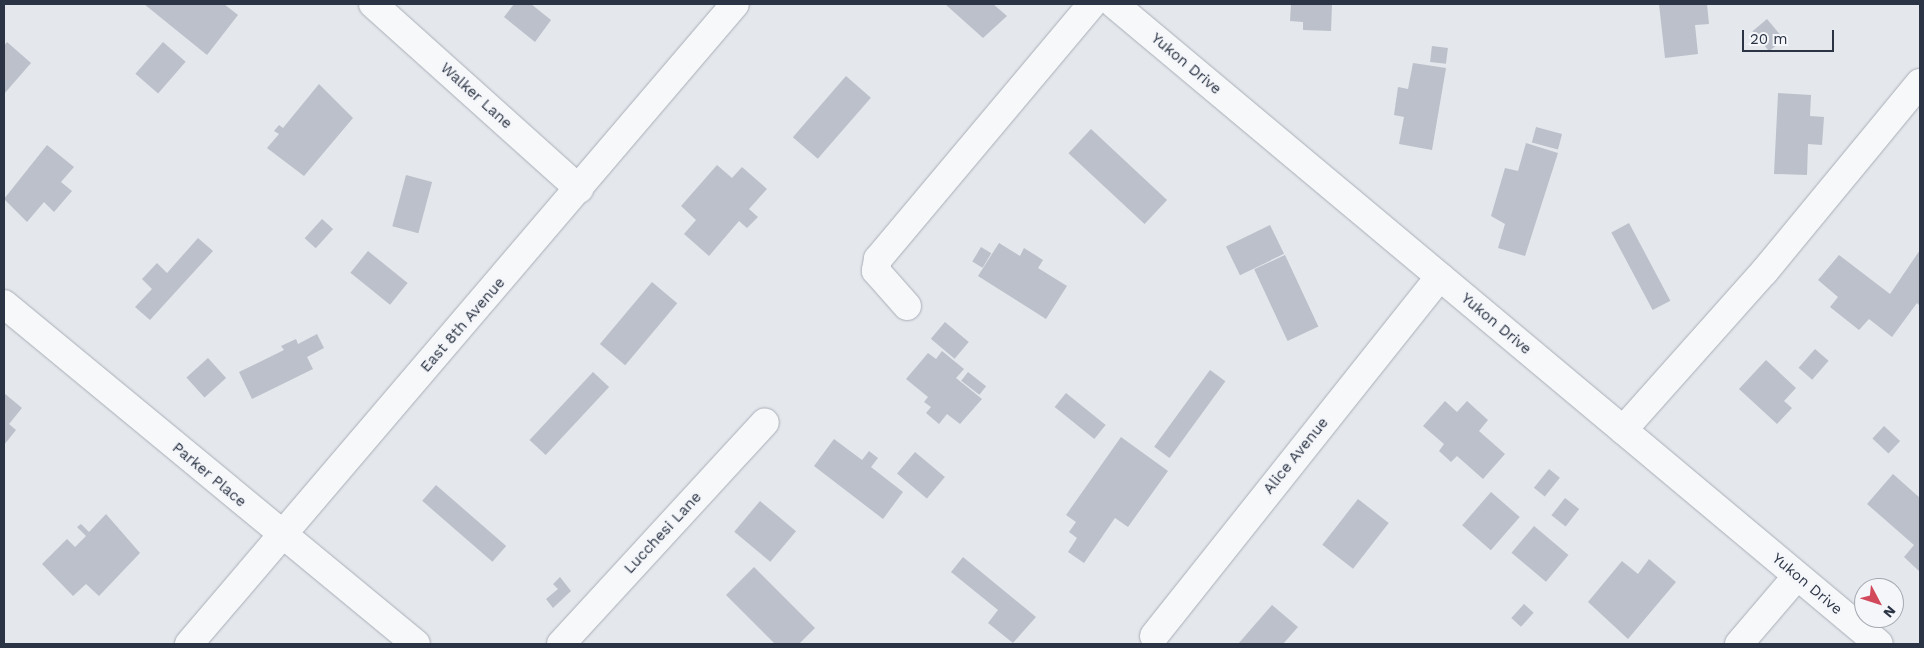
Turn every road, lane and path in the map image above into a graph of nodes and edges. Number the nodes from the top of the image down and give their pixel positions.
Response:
1 (373, 4) edge
2 (735, 4) edge
3 (1092, 4) edge
4 (1114, 4) edge
5 (1920, 83) edge
6 (579, 189) junction
7 (1440, 277) junction
8 (4, 304) edge
9 (907, 306) dead end
10 (765, 422) dead end
11 (1623, 430) junction
12 (282, 535) junction
13 (1797, 576) junction
14 (1154, 636) dead end
15 (189, 644) edge
16 (416, 644) edge
17 (561, 644) edge
18 (1740, 644) edge
19 (1879, 644) edge

1 - 6 street, Walker Lane
2 - 6 street, East 8th Avenue
3 - 9 street
4 - 7 street, Yukon Drive
5 - 11 street
6 - 12 street, East 8th Avenue
7 - 11 street, Yukon Drive
7 - 14 street, Alice Avenue
8 - 12 street, Parker Place
10 - 17 street, Lucchesi Lane
11 - 13 street, Yukon Drive
12 - 15 street, East 8th Avenue
12 - 16 street, Parker Place
13 - 18 street
13 - 19 street, Yukon Drive

